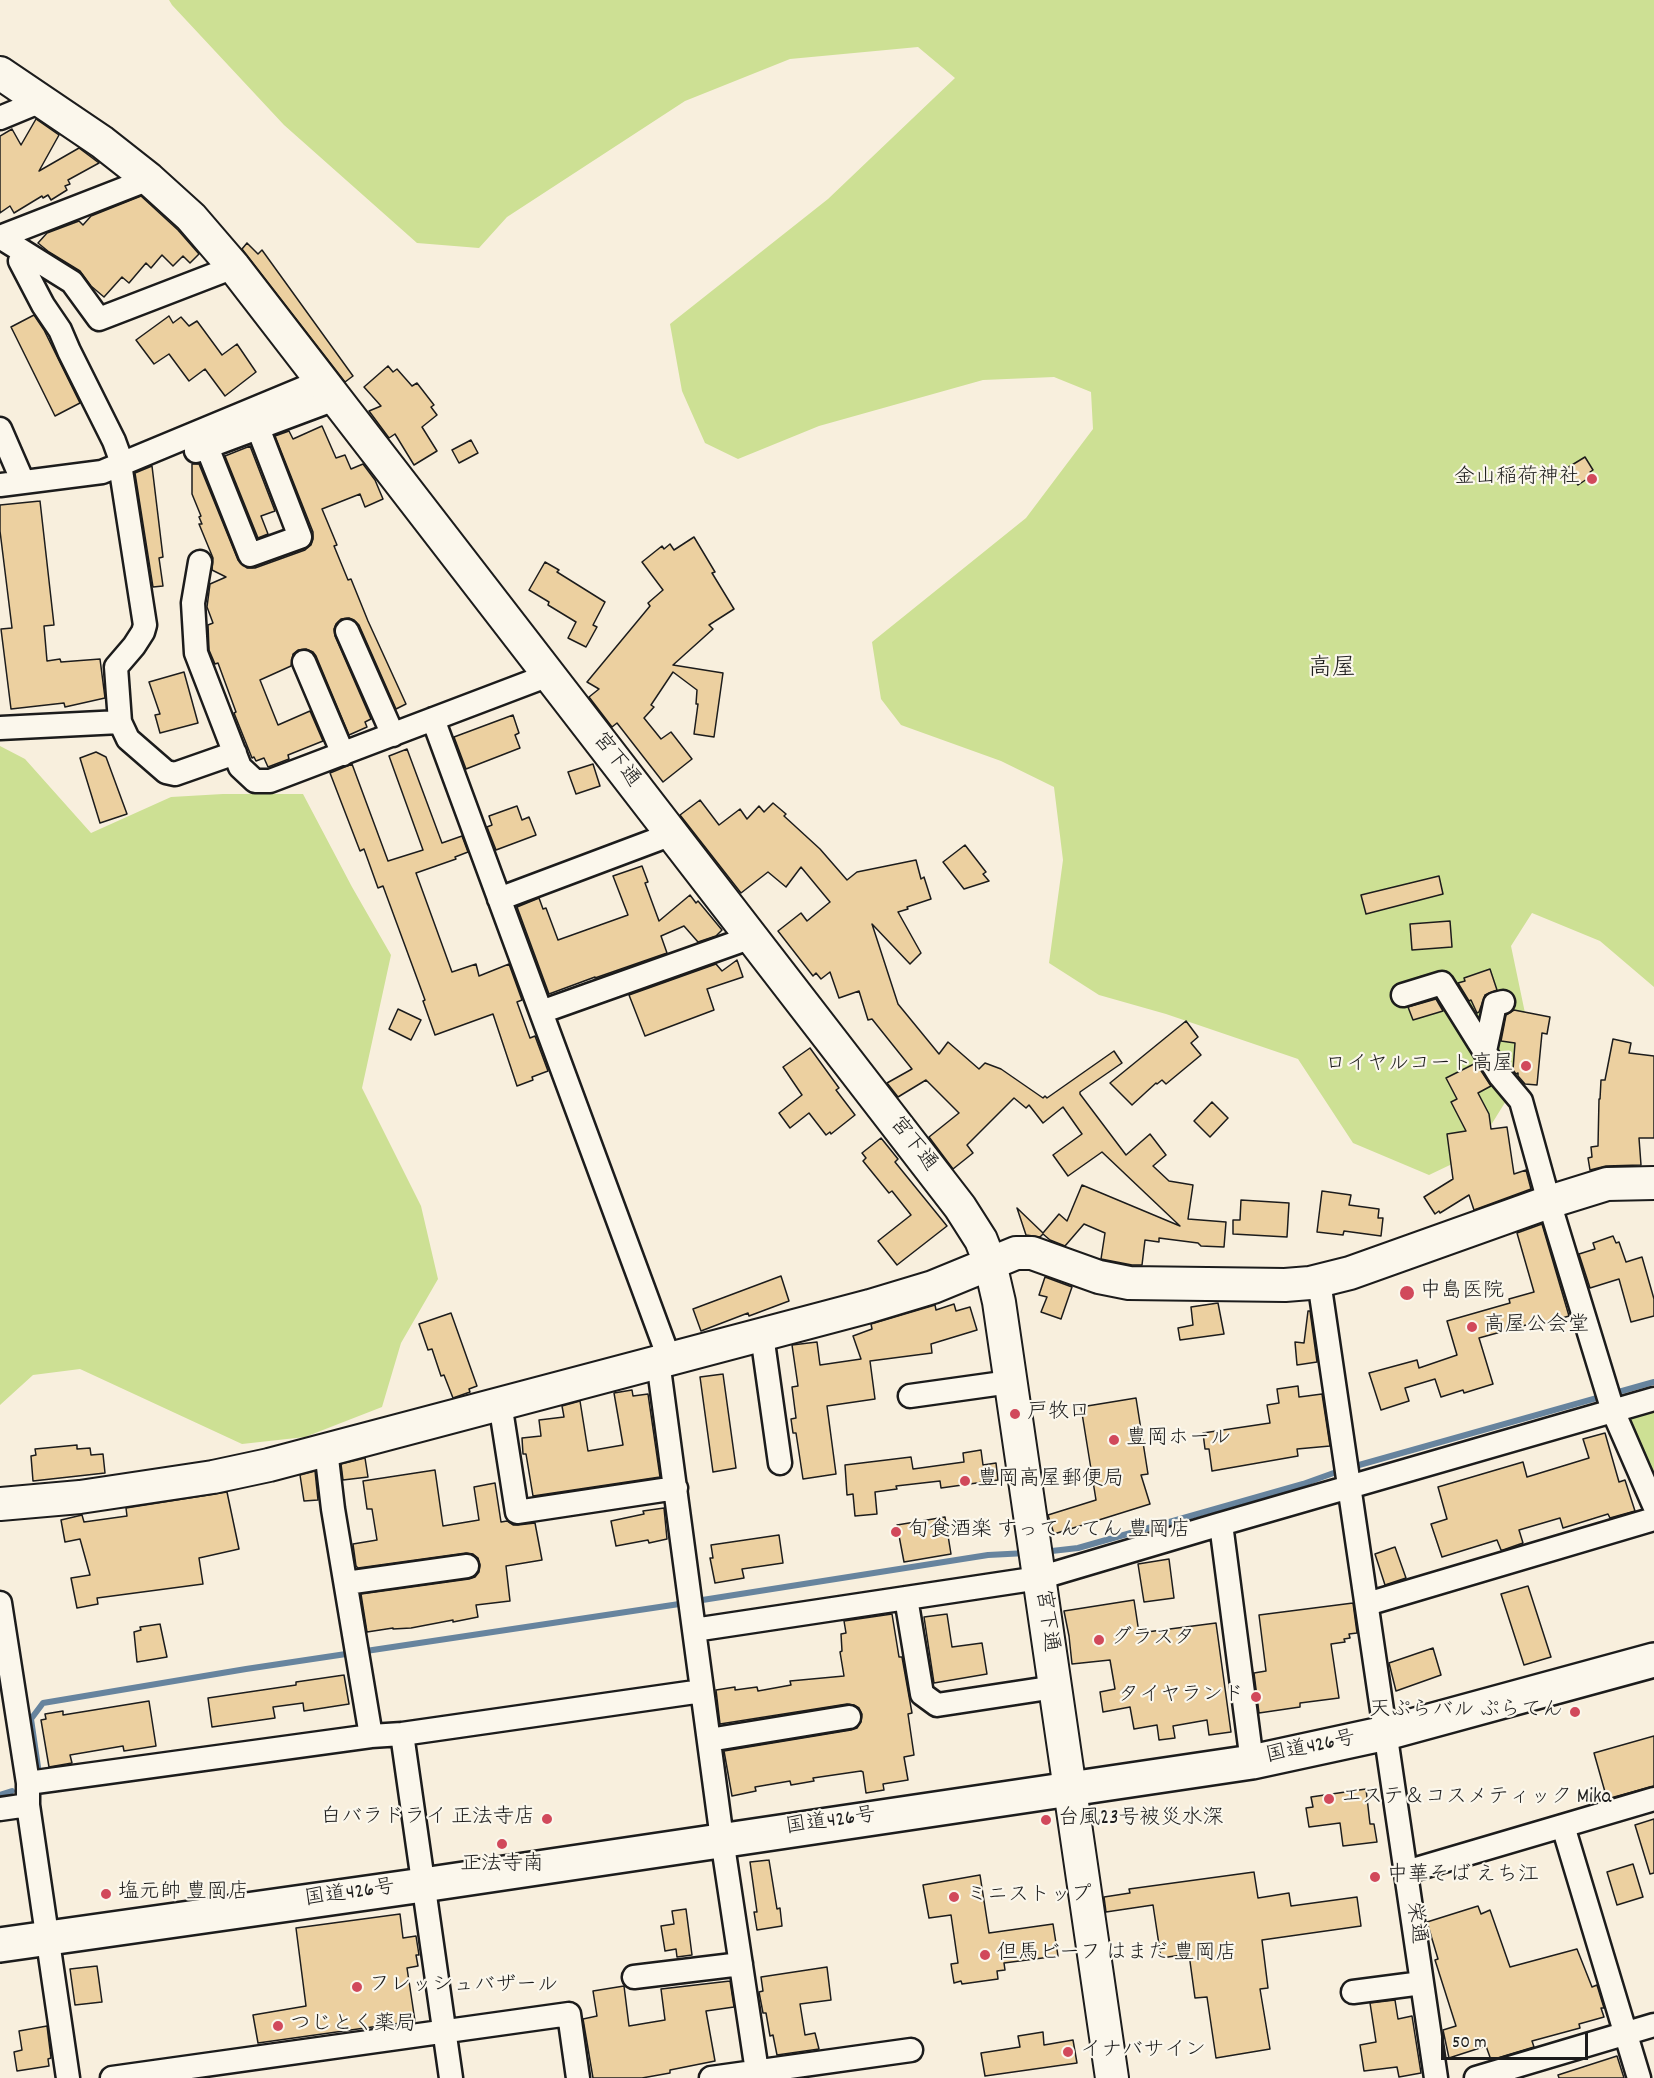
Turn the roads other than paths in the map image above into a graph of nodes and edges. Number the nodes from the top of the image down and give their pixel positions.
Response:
1 (0, 73) edge
2 (41, 101) junction
3 (0, 118) edge
4 (149, 179) junction
5 (20, 261) dead end
6 (234, 267) junction
7 (328, 390) junction
8 (258, 428) junction
9 (0, 429) edge
10 (121, 464) junction
11 (10, 480) edge
12 (200, 562) dead end
13 (347, 631) dead end
14 (304, 662) dead end
15 (549, 675) junction
16 (434, 719) junction
17 (120, 722) junction
18 (0, 728) edge
19 (393, 735) junction
20 (235, 753) junction
21 (343, 754) junction
22 (672, 834) junction
23 (500, 899) junction
24 (752, 937) junction
25 (1403, 995) dead end
26 (1503, 1002) dead end
27 (541, 1012) junction
28 (1485, 1051) junction
29 (1654, 1183) edge
30 (1549, 1202) junction
31 (990, 1263) junction
32 (1319, 1281) junction
33 (762, 1335) junction
34 (663, 1360) junction
35 (1010, 1382) junction
36 (910, 1396) dead end
37 (1654, 1399) edge
38 (500, 1403) junction
39 (1612, 1409) junction
40 (326, 1450) junction
41 (780, 1463) dead end
42 (1349, 1484) junction
43 (676, 1488) junction
44 (0, 1504) edge
45 (1654, 1505) edge
46 (1654, 1519) edge
47 (1221, 1524) junction
48 (1036, 1561) junction
49 (467, 1566) dead end
50 (346, 1583) junction
51 (906, 1598) junction
52 (0, 1602) edge
53 (1367, 1604) junction
54 (693, 1623) junction
55 (1654, 1660) edge
56 (1055, 1687) junction
57 (702, 1690) junction
58 (849, 1717) dead end
59 (1386, 1733) junction
60 (402, 1734) junction
61 (371, 1736) junction
62 (709, 1740) junction
63 (1252, 1762) junction
64 (1070, 1789) junction
65 (28, 1794) junction
66 (1654, 1799) edge
67 (0, 1809) edge
68 (1563, 1826) junction
69 (722, 1839) junction
70 (1406, 1872) junction
71 (423, 1885) junction
72 (47, 1937) junction
73 (0, 1945) edge
74 (741, 1964) junction
75 (634, 1977) dead end
76 (1422, 1983) junction
77 (1353, 1992) dead end
78 (1654, 2025) edge
79 (445, 2032) junction
80 (1626, 2034) junction
81 (911, 2050) dead end
82 (757, 2075) edge
83 (68, 2078) edge
84 (112, 2078) edge
85 (451, 2078) edge
86 (578, 2078) edge
87 (711, 2078) edge
88 (1112, 2078) edge
89 (1436, 2078) edge
90 (1476, 2078) edge
91 (1639, 2078) edge

1 - 2 street, 宮下通
2 - 3 street
2 - 4 street, 宮下通
4 - 6 street, 宮下通
4 - 6 street
5 - 10 street
6 - 7 street, 宮下通
7 - 8 street
7 - 10 street
7 - 15 street, 宮下通
8 - 8 street
9 - 11 street
10 - 11 street
10 - 17 street
12 - 20 street
13 - 19 street
14 - 21 street
15 - 16 street
15 - 22 street, 宮下通
16 - 19 street
16 - 23 street
17 - 18 street
17 - 20 street
19 - 21 street
20 - 21 street
22 - 23 street
22 - 24 street, 宮下通
23 - 27 street
24 - 27 street
24 - 31 street, 宮下通
25 - 28 street
26 - 28 street
27 - 34 street
28 - 30 street
29 - 30 street
30 - 32 street
30 - 39 street
31 - 32 street
31 - 33 street
31 - 35 street, 宮下通
32 - 42 street, 栄通
33 - 34 street
33 - 41 street
34 - 38 street
34 - 43 street
35 - 36 street
35 - 48 street, 宮下通
37 - 39 street
38 - 40 street
38 - 43 street
39 - 42 street
39 - 45 street
40 - 44 street
40 - 50 street
42 - 47 street
42 - 53 street, 栄通
43 - 54 street
46 - 53 street
47 - 48 street
47 - 63 street
48 - 51 street
48 - 56 street, 宮下通
49 - 50 street
50 - 61 street
51 - 54 street
51 - 56 street
52 - 65 street
53 - 59 street, 栄通
54 - 57 street
55 - 59 highway, 国道426号
56 - 64 street, 宮下通
57 - 60 street
57 - 62 street
58 - 62 street
59 - 63 highway, 国道426号
59 - 70 street, 栄通
60 - 61 street
60 - 71 street
61 - 65 street
62 - 69 street
63 - 64 highway, 国道426号
64 - 69 highway, 国道426号
64 - 88 street, 宮下通
65 - 67 street
65 - 72 street
66 - 68 street
68 - 70 street
68 - 80 street
69 - 71 highway, 国道426号
69 - 74 street
70 - 76 street, 栄通
71 - 72 highway, 国道426号
71 - 79 street
72 - 73 highway, 国道426号
72 - 83 street
74 - 75 street
74 - 82 street
76 - 77 street
76 - 89 street, 栄通
78 - 80 street
79 - 84 street
79 - 85 street
79 - 86 street
80 - 90 street
80 - 91 street
81 - 82 street
82 - 87 street

